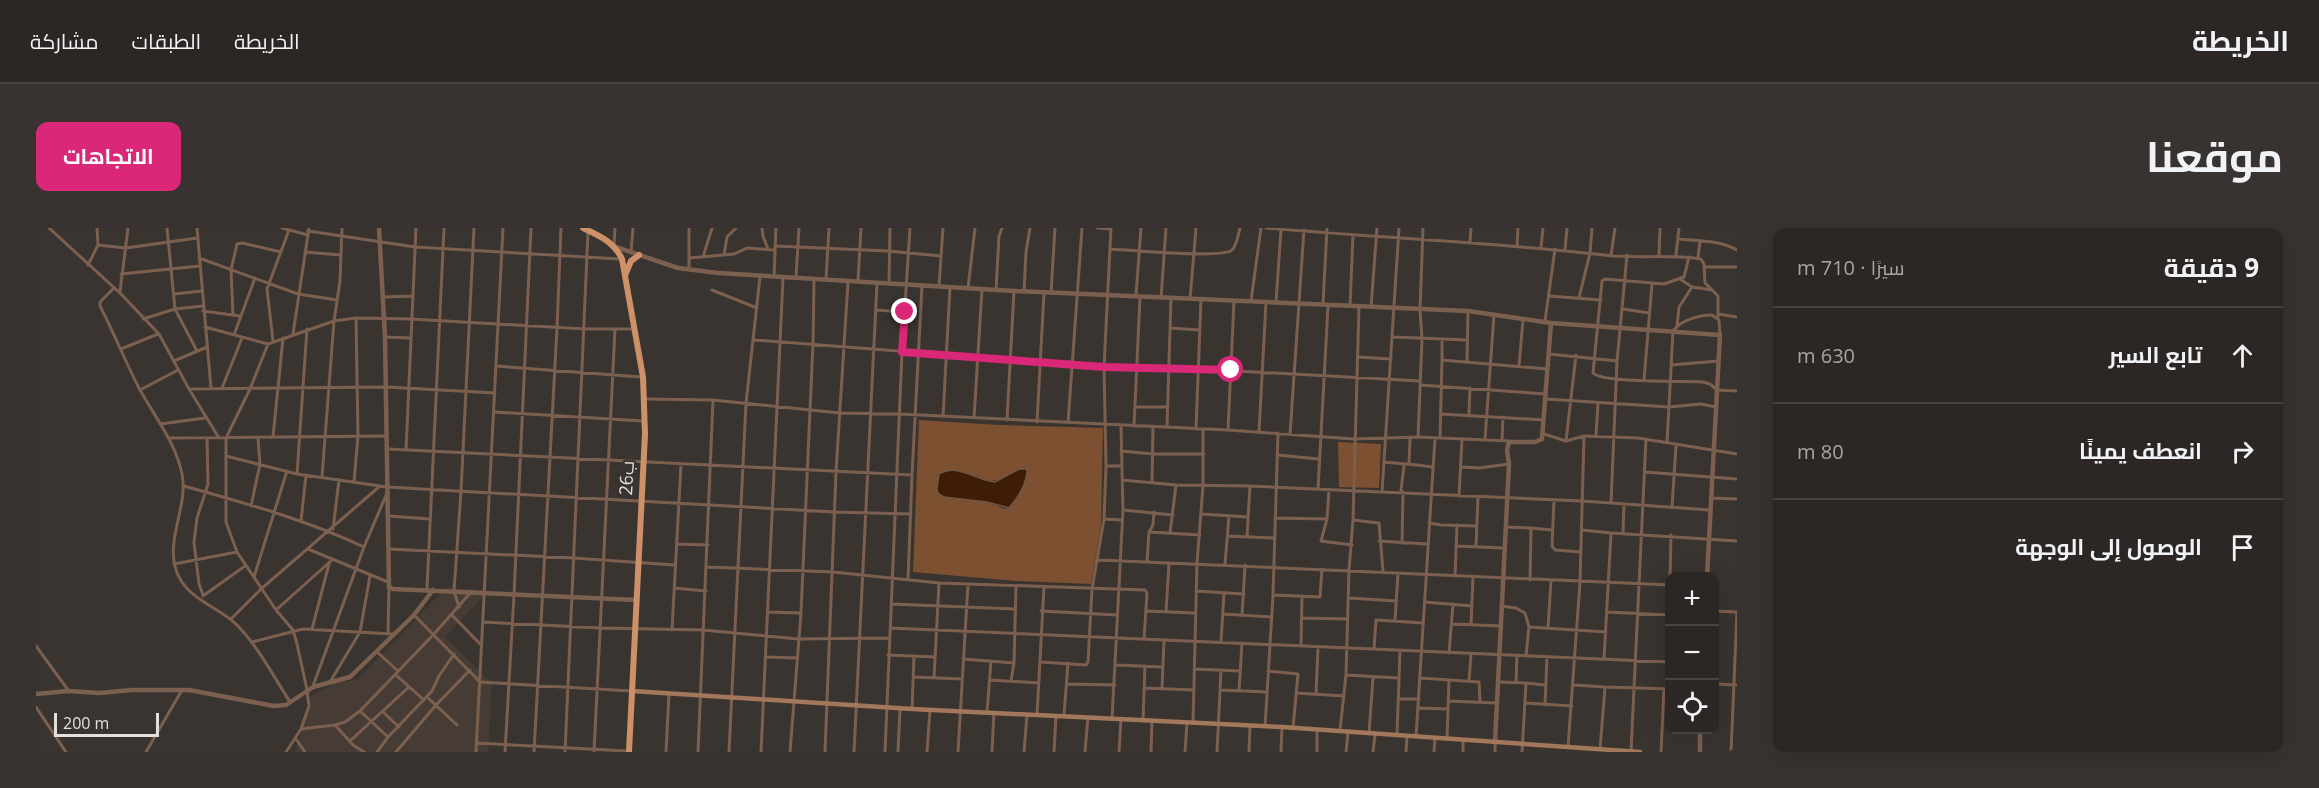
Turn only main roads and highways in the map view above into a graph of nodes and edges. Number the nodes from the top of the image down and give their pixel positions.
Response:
1 (586, 229) edge
2 (639, 255) road end
3 (626, 274) junction
4 (632, 691) junction
5 (1553, 749) edge
6 (1583, 750) edge
7 (629, 751) edge
8 (1612, 751) edge
9 (1631, 751) edge
10 (1640, 752) edge

1 - 3 highway, 26ب
2 - 3 highway
3 - 4 highway, 26ب
4 - 5 main road
4 - 7 highway, 26ب
5 - 6 main road
6 - 8 main road
8 - 9 main road
9 - 10 main road

